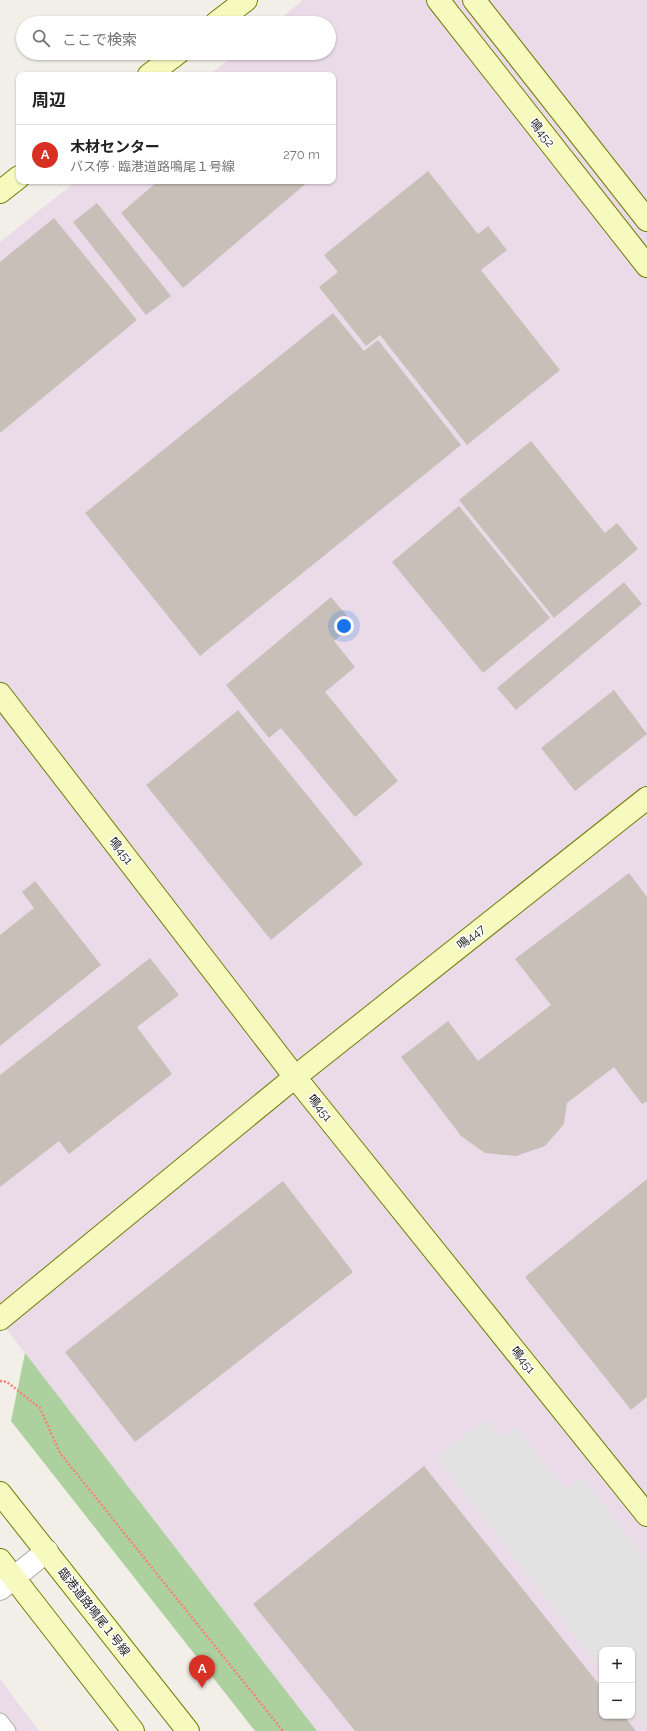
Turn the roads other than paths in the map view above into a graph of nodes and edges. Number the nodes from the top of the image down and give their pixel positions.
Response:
1 (246, 0) edge
2 (438, 0) edge
3 (474, 0) edge
4 (225, 16) edge
5 (169, 60) edge
6 (154, 72) edge
7 (16, 179) edge
8 (0, 192) edge
9 (647, 220) edge
10 (647, 266) edge
11 (0, 694) edge
12 (647, 798) edge
13 (295, 1077) junction
14 (0, 1319) edge
15 (0, 1493) edge
16 (647, 1515) edge
17 (47, 1551) junction
18 (0, 1560) edge
19 (7, 1584) edge
20 (0, 1721) edge
21 (8, 1731) edge
22 (133, 1731) edge
23 (188, 1731) edge

1 - 4 street
2 - 10 street, 鳴452
3 - 9 street
5 - 6 street
7 - 8 street
11 - 13 street, 鳴451
12 - 13 street, 鳴447
13 - 14 street, 鳴447
13 - 16 street, 鳴451
15 - 17 street, 臨港道路鳴尾１号線
17 - 19 street
17 - 23 street, 臨港道路鳴尾１号線
18 - 19 street
19 - 22 street
20 - 21 lane

